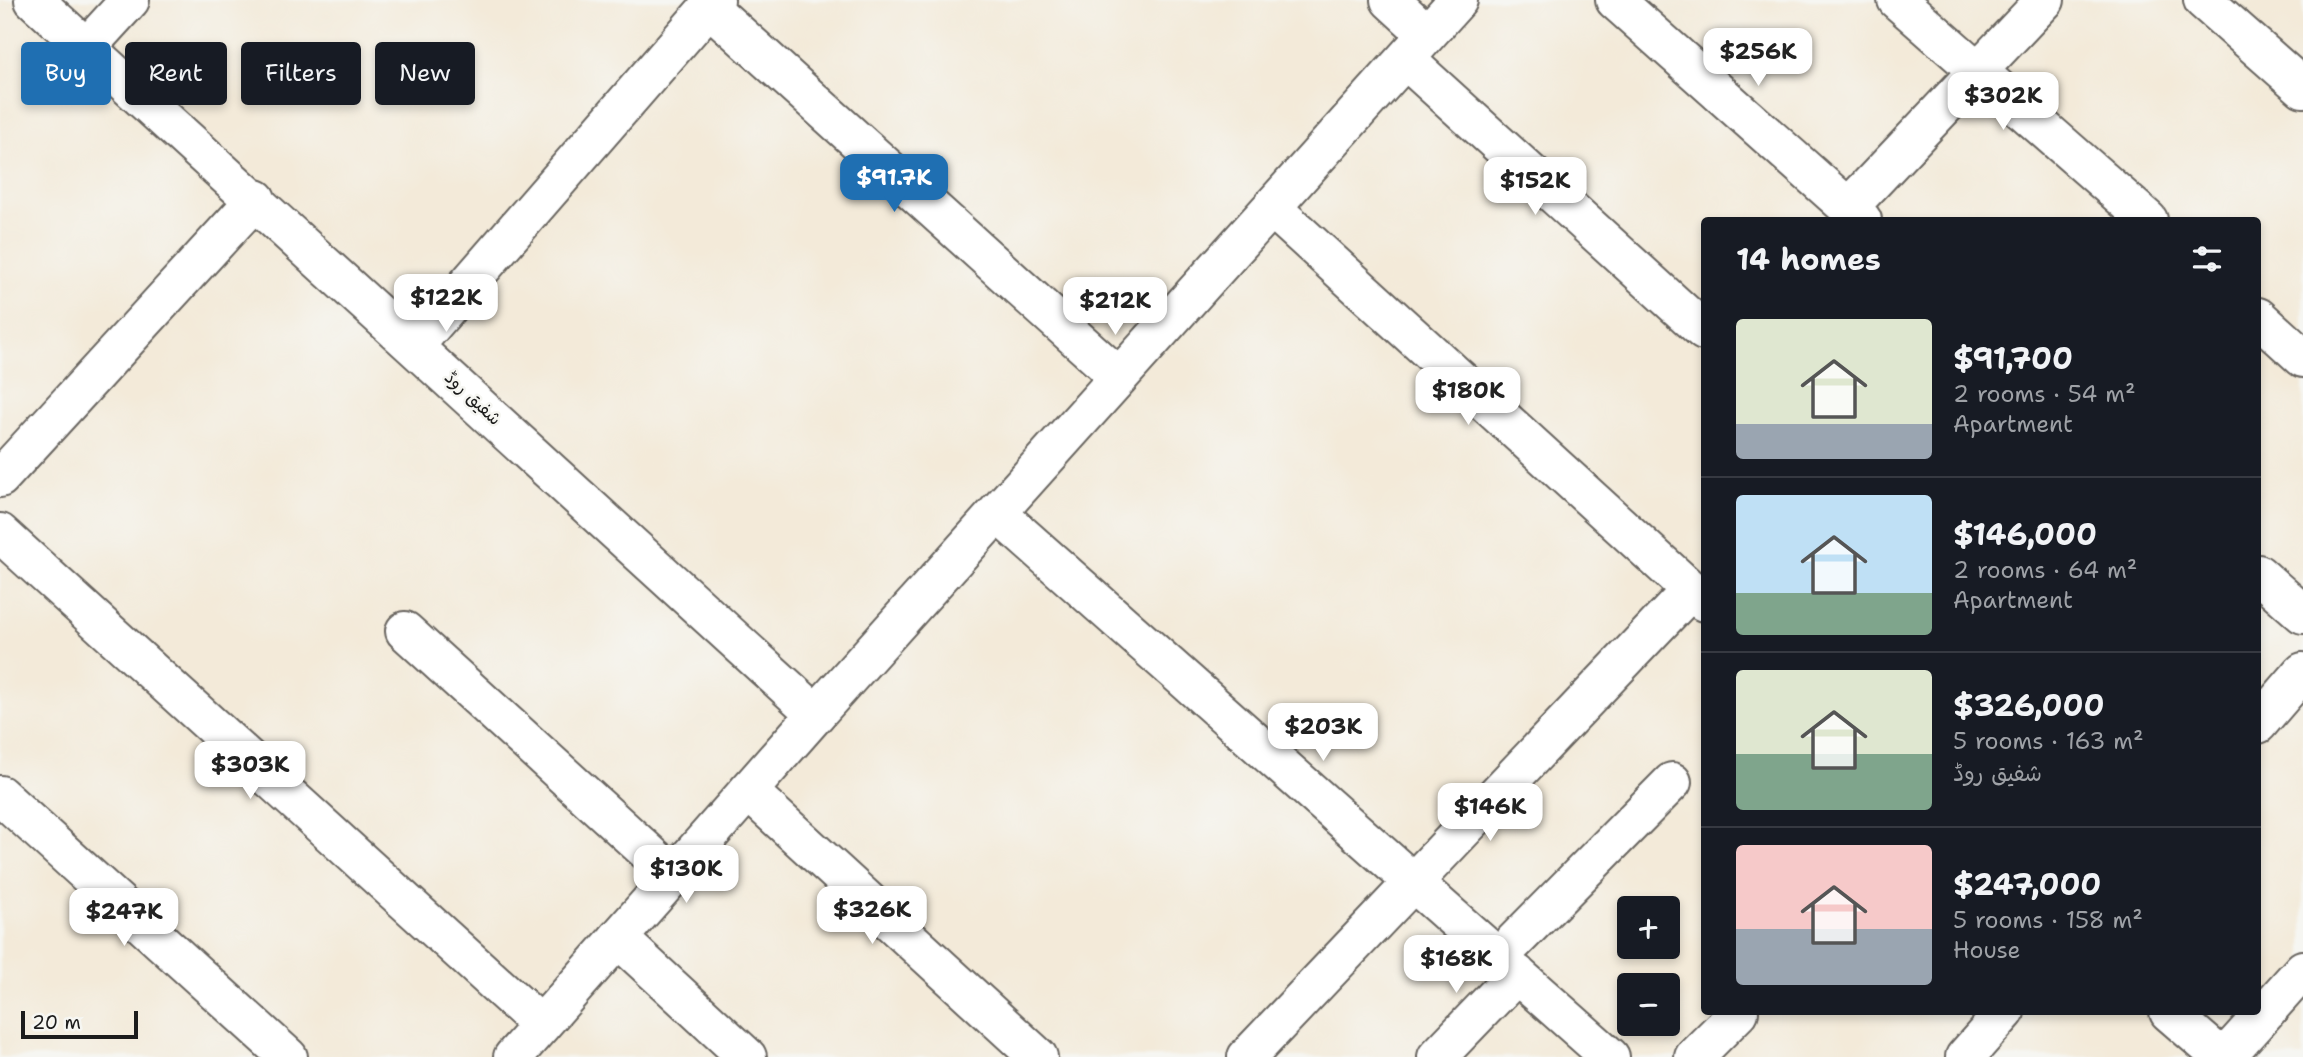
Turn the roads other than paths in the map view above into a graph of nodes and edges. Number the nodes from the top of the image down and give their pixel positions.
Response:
1 (34, 0) edge
2 (130, 0) edge
3 (1390, 0) edge
4 (1458, 0) edge
5 (1615, 0) edge
6 (1897, 0) edge
7 (2045, 0) edge
8 (2203, 0) edge
9 (712, 4) edge
10 (81, 42) edge
11 (92, 42) edge
12 (1416, 47) junction
13 (111, 69) edge
14 (1978, 70) junction
15 (2303, 88) edge
16 (256, 199) junction
17 (1272, 208) junction
18 (1855, 214) edge
19 (2145, 217) edge
20 (2261, 320) edge
21 (1701, 328) edge
22 (415, 345) junction
23 (2303, 358) edge
24 (1119, 377) junction
25 (0, 478) edge
26 (997, 513) junction
27 (0, 533) edge
28 (2261, 577) edge
29 (1698, 596) edge
30 (2303, 614) edge
31 (405, 631) dead end
32 (2303, 672) edge
33 (816, 714) junction
34 (2261, 721) edge
35 (1672, 782) dead end
36 (748, 791) junction
37 (0, 795) edge
38 (673, 875) junction
39 (1412, 882) junction
40 (618, 938) junction
41 (1508, 966) junction
42 (2303, 970) edge
43 (1736, 1015) edge
44 (2002, 1015) edge
45 (2173, 1015) edge
46 (541, 1025) junction
47 (288, 1057) edge
48 (513, 1057) edge
49 (747, 1057) edge
50 (1038, 1057) edge
51 (1247, 1057) edge
52 (1437, 1057) edge
53 (1609, 1057) edge
54 (1695, 1057) edge
55 (1965, 1057) edge
56 (2223, 1057) edge

1 - 10 street, شفیق روڈ
2 - 11 street
3 - 12 street
4 - 12 street
5 - 18 street
6 - 14 street
7 - 14 street
8 - 15 street
9 - 22 street
9 - 24 street
12 - 17 street
12 - 21 street
13 - 16 street, شفیق روڈ
14 - 18 street
14 - 19 street
16 - 22 street, شفیق روڈ
16 - 25 street
17 - 24 street
17 - 29 street
20 - 23 street
22 - 33 street, شفیق روڈ
24 - 26 street
26 - 33 street
26 - 39 street
27 - 46 street
28 - 30 street
29 - 39 street
31 - 38 street
32 - 34 street
33 - 36 street
35 - 41 street
36 - 38 street
36 - 50 street
37 - 47 street
38 - 40 street
39 - 41 street
39 - 51 street
40 - 46 street
40 - 49 street
41 - 52 street
41 - 53 street
42 - 56 street
43 - 54 street
44 - 55 street
45 - 56 street
46 - 48 street

